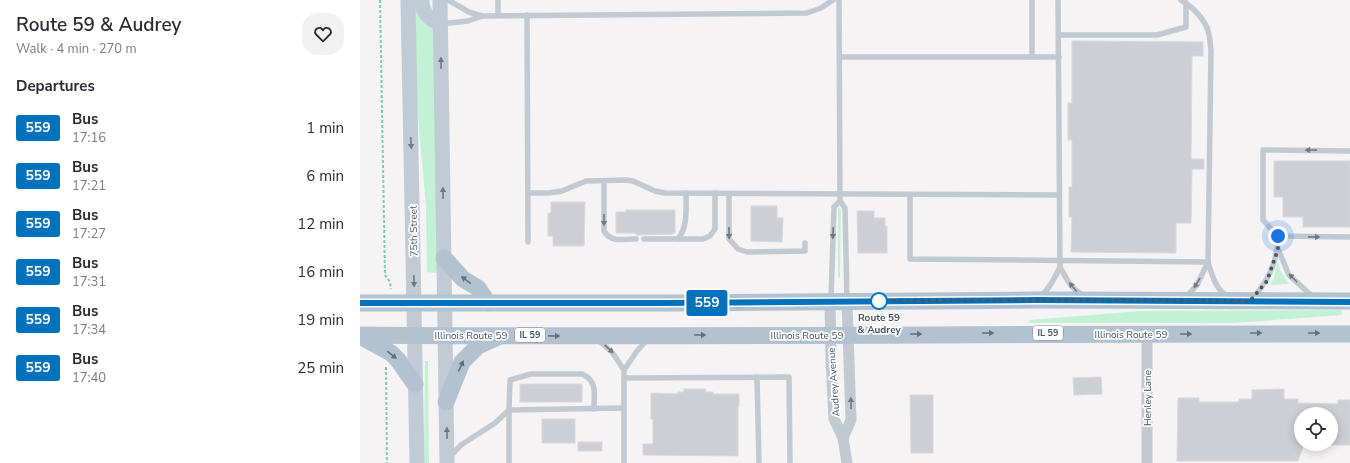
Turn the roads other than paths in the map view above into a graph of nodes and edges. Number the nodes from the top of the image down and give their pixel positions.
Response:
1 (408, 0) edge
2 (422, 0) edge
3 (440, 0) edge
4 (448, 0) edge
5 (498, 0) edge
6 (833, 0) edge
7 (839, 0) edge
8 (1032, 0) edge
9 (1058, 0) edge
10 (1183, 1) edge
11 (527, 15) junction
12 (482, 16) junction
13 (498, 16) junction
14 (440, 24) junction
15 (1059, 35) junction
16 (840, 57) junction
17 (1032, 57) junction
18 (1059, 57) junction
19 (1350, 151) edge
20 (604, 180) junction
21 (529, 193) junction
22 (686, 193) junction
23 (715, 193) junction
24 (729, 194) junction
25 (910, 195) junction
26 (1059, 195) junction
27 (840, 197) junction
28 (1278, 236) junction
29 (1350, 237) edge
30 (678, 238) junction
31 (636, 239) dead end
32 (644, 239) dead end
33 (528, 242) dead end
34 (805, 243) dead end
35 (1278, 249) junction
36 (444, 258) junction
37 (1060, 260) junction
38 (1208, 262) junction
39 (1060, 267) junction
40 (1036, 300) junction
41 (1092, 300) junction
42 (1180, 300) junction
43 (1233, 301) junction
44 (1250, 301) junction
45 (1318, 301) junction
46 (414, 302) junction
47 (830, 302) junction
48 (847, 302) junction
49 (1350, 302) edge
50 (360, 303) edge
51 (444, 303) junction
52 (488, 303) junction
53 (830, 334) junction
54 (849, 334) junction
55 (1147, 334) junction
56 (1350, 334) edge
57 (360, 335) edge
58 (414, 335) junction
59 (445, 335) junction
60 (502, 335) junction
61 (586, 336) junction
62 (652, 336) junction
63 (624, 370) junction
64 (757, 377) junction
65 (624, 378) junction
66 (415, 384) junction
67 (446, 402) junction
68 (624, 408) junction
69 (594, 409) junction
70 (509, 410) junction
71 (843, 438) junction
72 (447, 461) edge
73 (417, 463) edge
74 (509, 463) edge
75 (624, 463) edge
76 (758, 463) edge
77 (790, 463) edge
78 (847, 463) edge
79 (1147, 463) edge

1 -> 46 main road, 75th Street
2 - 14 main road
3 - 14 main road
4 - 12 lane
5 - 13 lane
6 - 11 lane
7 - 16 lane
8 - 17 lane
9 - 15 lane
10 - 15 lane
10 - 38 lane
11 - 13 lane
11 - 21 lane
12 - 13 lane
12 - 14 lane
36 -> 14 main road
15 - 18 lane
16 - 17 lane
16 - 27 lane
17 - 18 lane
18 - 26 lane
19 -> 28 lane
20 - 21 lane
20 - 22 lane
20 -> 31 lane
21 - 33 lane
22 - 23 lane
22 - 30 lane
23 - 24 lane
23 - 30 lane
24 - 27 lane
24 -> 34 lane
25 - 26 lane
25 - 27 lane
25 - 37 lane
26 - 37 lane
27 -> 47 lane
27 - 48 lane
28 -> 29 lane
28 - 35 lane
30 - 32 lane
35 - 44 lane
45 -> 35 lane
36 - 51 main road
52 -> 36 main road
37 - 38 lane
37 - 39 lane
38 -> 42 lane
38 - 43 lane
39 - 40 lane
41 -> 39 lane
40 - 41 main road
40 - 48 main road
41 - 42 main road
42 - 43 main road
43 - 44 main road
44 - 45 main road
45 - 49 main road
46 - 50 main road
46 - 51 main road
46 - 58 main road, 75th Street
47 - 48 main road
47 - 52 main road
47 - 53 street, Audrey Avenue
48 - 54 street, Audrey Avenue
51 - 52 main road
51 - 59 main road
53 - 54 main road, Illinois Route 59 / IL 59
62 -> 53 main road, Illinois Route 59 / IL 59
53 - 71 street, Audrey Avenue
54 -> 55 main road, Illinois Route 59 / IL 59
71 -> 54 street, Audrey Avenue
55 -> 56 main road, Illinois Route 59 / IL 59
55 - 79 street, Henley Lane
57 - 58 main road, Illinois Route 59 / IL 59
57 -> 66 main road
58 - 59 main road, Illinois Route 59 / IL 59
58 - 66 main road, 75th Street
59 - 60 main road, Illinois Route 59 / IL 59
59 - 67 main road
60 -> 61 main road, Illinois Route 59 / IL 59
67 -> 60 main road
61 - 62 main road, Illinois Route 59 / IL 59
61 -> 63 lane
62 - 63 lane
63 - 65 lane
64 - 65 lane
64 - 76 lane
64 - 77 lane
65 - 68 lane
66 - 73 main road, 75th Street
72 -> 67 main road
68 - 69 lane
68 - 75 lane
69 - 70 lane
69 - 70 lane
70 - 72 lane
70 - 74 lane
71 - 78 street, Audrey Avenue

